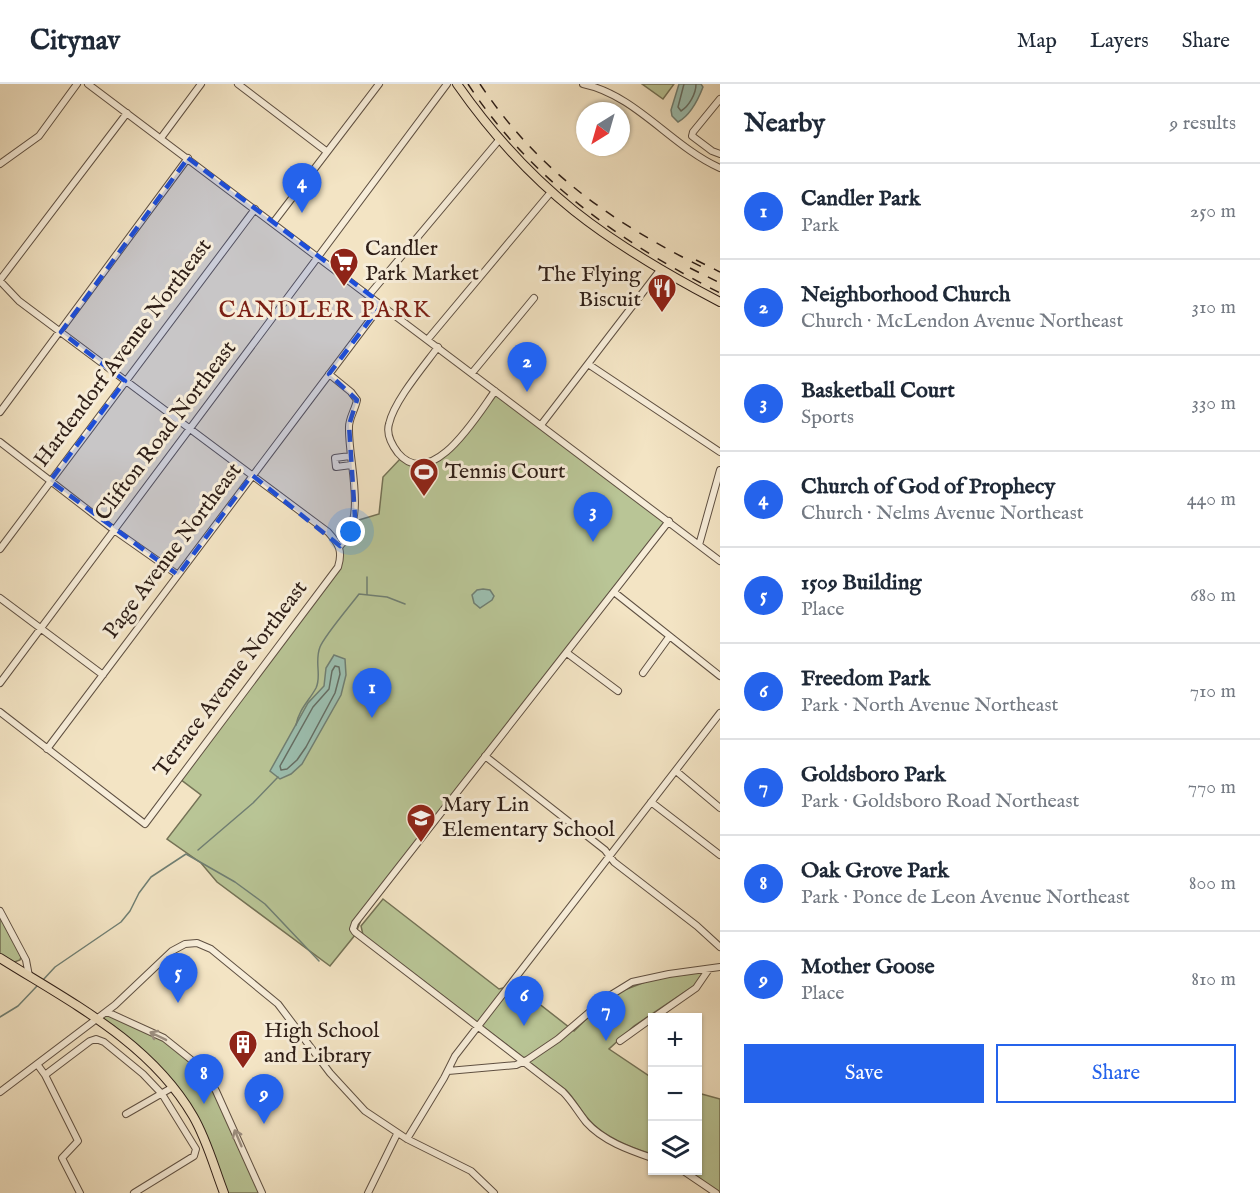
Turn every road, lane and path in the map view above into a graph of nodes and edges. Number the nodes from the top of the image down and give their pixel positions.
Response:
1 (77, 84) edge
2 (88, 84) edge
3 (201, 84) edge
4 (238, 84) edge
5 (379, 84) edge
6 (447, 84) edge
7 (457, 84) edge
8 (583, 84) edge
9 (720, 99) edge
10 (127, 113) junction
11 (161, 138) junction
12 (499, 140) junction
13 (326, 151) junction
14 (720, 154) edge
15 (188, 158) junction
16 (0, 164) edge
17 (720, 168) edge
18 (551, 192) junction
19 (255, 209) junction
20 (273, 223) junction
21 (318, 257) junction
22 (660, 270) junction
23 (0, 281) edge
24 (369, 295) junction
25 (534, 298) dead end
26 (720, 302) edge
27 (382, 304) junction
28 (61, 332) junction
29 (429, 339) junction
30 (438, 347) junction
31 (588, 364) junction
32 (472, 373) junction
33 (329, 374) junction
34 (125, 381) junction
35 (495, 391) junction
36 (0, 412) edge
37 (541, 425) junction
38 (189, 429) junction
39 (0, 442) edge
40 (720, 452) edge
41 (350, 456) junction
42 (351, 465) junction
43 (720, 470) edge
44 (252, 475) junction
45 (50, 481) junction
46 (669, 521) junction
47 (114, 530) junction
48 (699, 545) junction
49 (0, 549) edge
50 (340, 549) junction
51 (720, 561) edge
52 (178, 575) junction
53 (614, 592) junction
54 (0, 598) edge
55 (40, 629) junction
56 (669, 637) junction
57 (567, 653) junction
58 (643, 673) dead end
59 (103, 675) junction
60 (720, 676) edge
61 (0, 683) edge
62 (618, 691) dead end
63 (0, 712) edge
64 (720, 713) edge
65 (714, 721) junction
66 (720, 726) edge
67 (47, 749) junction
68 (485, 756) junction
69 (676, 771) junction
70 (651, 802) junction
71 (720, 808) edge
72 (720, 855) edge
73 (609, 856) junction
74 (0, 911) edge
75 (720, 947) edge
76 (0, 958) edge
77 (720, 967) edge
78 (709, 969) junction
79 (29, 976) junction
80 (107, 1012) junction
81 (660, 1013) edge
82 (98, 1019) junction
83 (648, 1021) edge
84 (478, 1027) junction
85 (620, 1041) dead end
86 (523, 1062) junction
87 (37, 1064) junction
88 (448, 1071) junction
89 (45, 1075) junction
90 (173, 1087) junction
91 (0, 1092) edge
92 (162, 1094) junction
93 (126, 1114) dead end
94 (398, 1134) junction
95 (406, 1139) junction
96 (648, 1156) edge
97 (689, 1175) edge
98 (261, 1192) edge
99 (80, 1193) edge
100 (134, 1193) edge
101 (224, 1193) edge
102 (368, 1193) edge
103 (494, 1193) edge
104 (716, 1193) edge

1 - 16 street
2 - 10 street
3 - 11 street
4 - 13 street
5 - 13 street
6 - 21 street, Clifton Road Northeast
7 - 12 main road
8 - 17 street
9 - 14 street
10 - 11 street
10 - 23 street
11 - 15 street
12 - 18 main road
12 - 24 street
13 - 20 street
15 - 19 street
15 - 28 street
18 - 22 main road
18 - 29 street
19 - 20 street
19 - 34 street, Hardendorf Avenue Northeast
20 - 21 street
21 - 24 street
21 - 38 street, Clifton Road Northeast
22 - 26 main road
22 - 31 street
23 - 28 street
24 - 27 street
25 - 32 street
27 - 29 street
27 - 33 street, Page Avenue Northeast
28 - 34 street
28 - 36 street
29 - 30 street
30 - 32 street
30 - 35 street
31 - 37 street
31 - 40 street
32 - 35 street
33 - 41 street
33 - 44 street, Page Avenue Northeast
34 - 38 street
34 - 45 street, Hardendorf Avenue Northeast
35 - 37 street
37 - 46 street
38 - 44 street
38 - 47 street, Clifton Road Northeast
39 - 45 street
41 - 42 street
41 - 42 street
42 - 50 street
43 - 48 street
44 - 50 street
44 - 52 street, Page Avenue Northeast
45 - 47 street
45 - 49 street, Hardendorf Avenue Northeast
46 - 48 street
46 - 53 street
47 - 52 street
47 - 55 street, Clifton Road Northeast
48 - 51 street
50 - 67 street, Terrace Avenue Northeast
52 - 59 street, Page Avenue Northeast
53 - 56 street
53 - 57 street
54 - 55 street
55 - 59 street
55 - 61 street, Clifton Road Northeast
56 - 58 street
56 - 60 street
57 - 62 street
57 - 68 street
59 - 67 street, Page Avenue Northeast
63 - 67 street
64 - 65 street
65 - 66 street
65 - 69 street
68 - 73 street
68 - 84 street
69 - 70 street
69 - 71 street
70 - 72 street
70 - 73 street
73 - 75 street
73 - 84 street
74 - 79 street
76 - 79 highway
77 - 78 street
78 - 81 street
78 - 86 street
79 - 82 highway
80 - 82 street
80 - 94 street
98 -> 80 street
82 - 87 street
82 - 90 highway
83 - 85 street
84 - 86 street
84 - 88 street
86 - 88 street
86 - 96 street
87 - 89 street
87 - 91 street
88 - 95 street
89 - 92 street
89 - 99 street
90 - 92 street
90 - 101 highway
92 - 93 street
92 - 100 street
94 - 95 street
94 - 102 street
95 - 103 street
97 - 104 street

